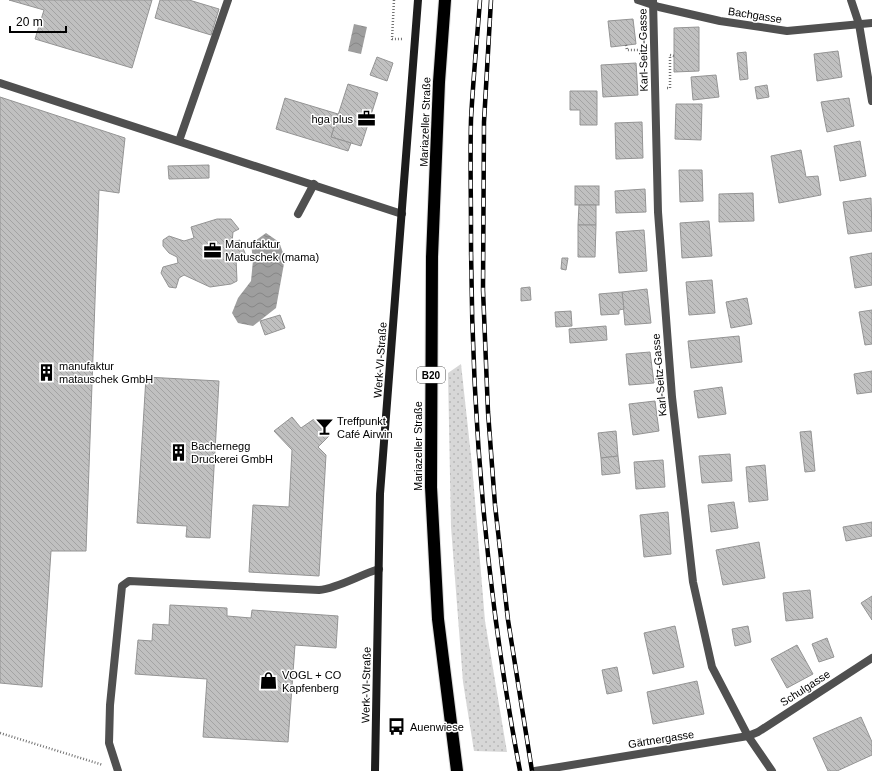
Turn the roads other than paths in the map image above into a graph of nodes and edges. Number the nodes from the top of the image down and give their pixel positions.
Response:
1 (228, 0) edge
2 (418, 0) edge
3 (445, 0) edge
4 (638, 0) edge
5 (851, 0) edge
6 (653, 2) edge
7 (872, 23) edge
8 (858, 24) junction
9 (0, 83) edge
10 (872, 101) edge
11 (179, 141) junction
12 (314, 184) junction
13 (298, 214) dead end
14 (402, 214) junction
15 (379, 570) junction
16 (872, 658) edge
17 (748, 736) junction
18 (118, 771) edge
19 (123, 771) edge
20 (375, 771) edge
21 (457, 771) edge
22 (536, 771) edge
23 (772, 771) edge

1 - 11 street
2 - 14 main road, Werk-VI-Straße
3 - 21 highway, Mariazeller Straße / B20
4 - 6 street, Bachgasse
5 - 8 street
6 - 8 street, Bachgasse
6 - 17 street, Karl-Seitz-Gasse
7 - 8 street, Bachgasse
8 - 10 street
9 - 11 street
11 - 12 street
12 - 13 street
12 - 14 street
14 - 15 main road, Werk-VI-Straße
15 - 18 street
15 - 20 main road, Werk-VI-Straße
16 - 17 street, Schulgasse
17 - 22 street, Gärtnergasse
17 - 23 street
18 - 19 street

